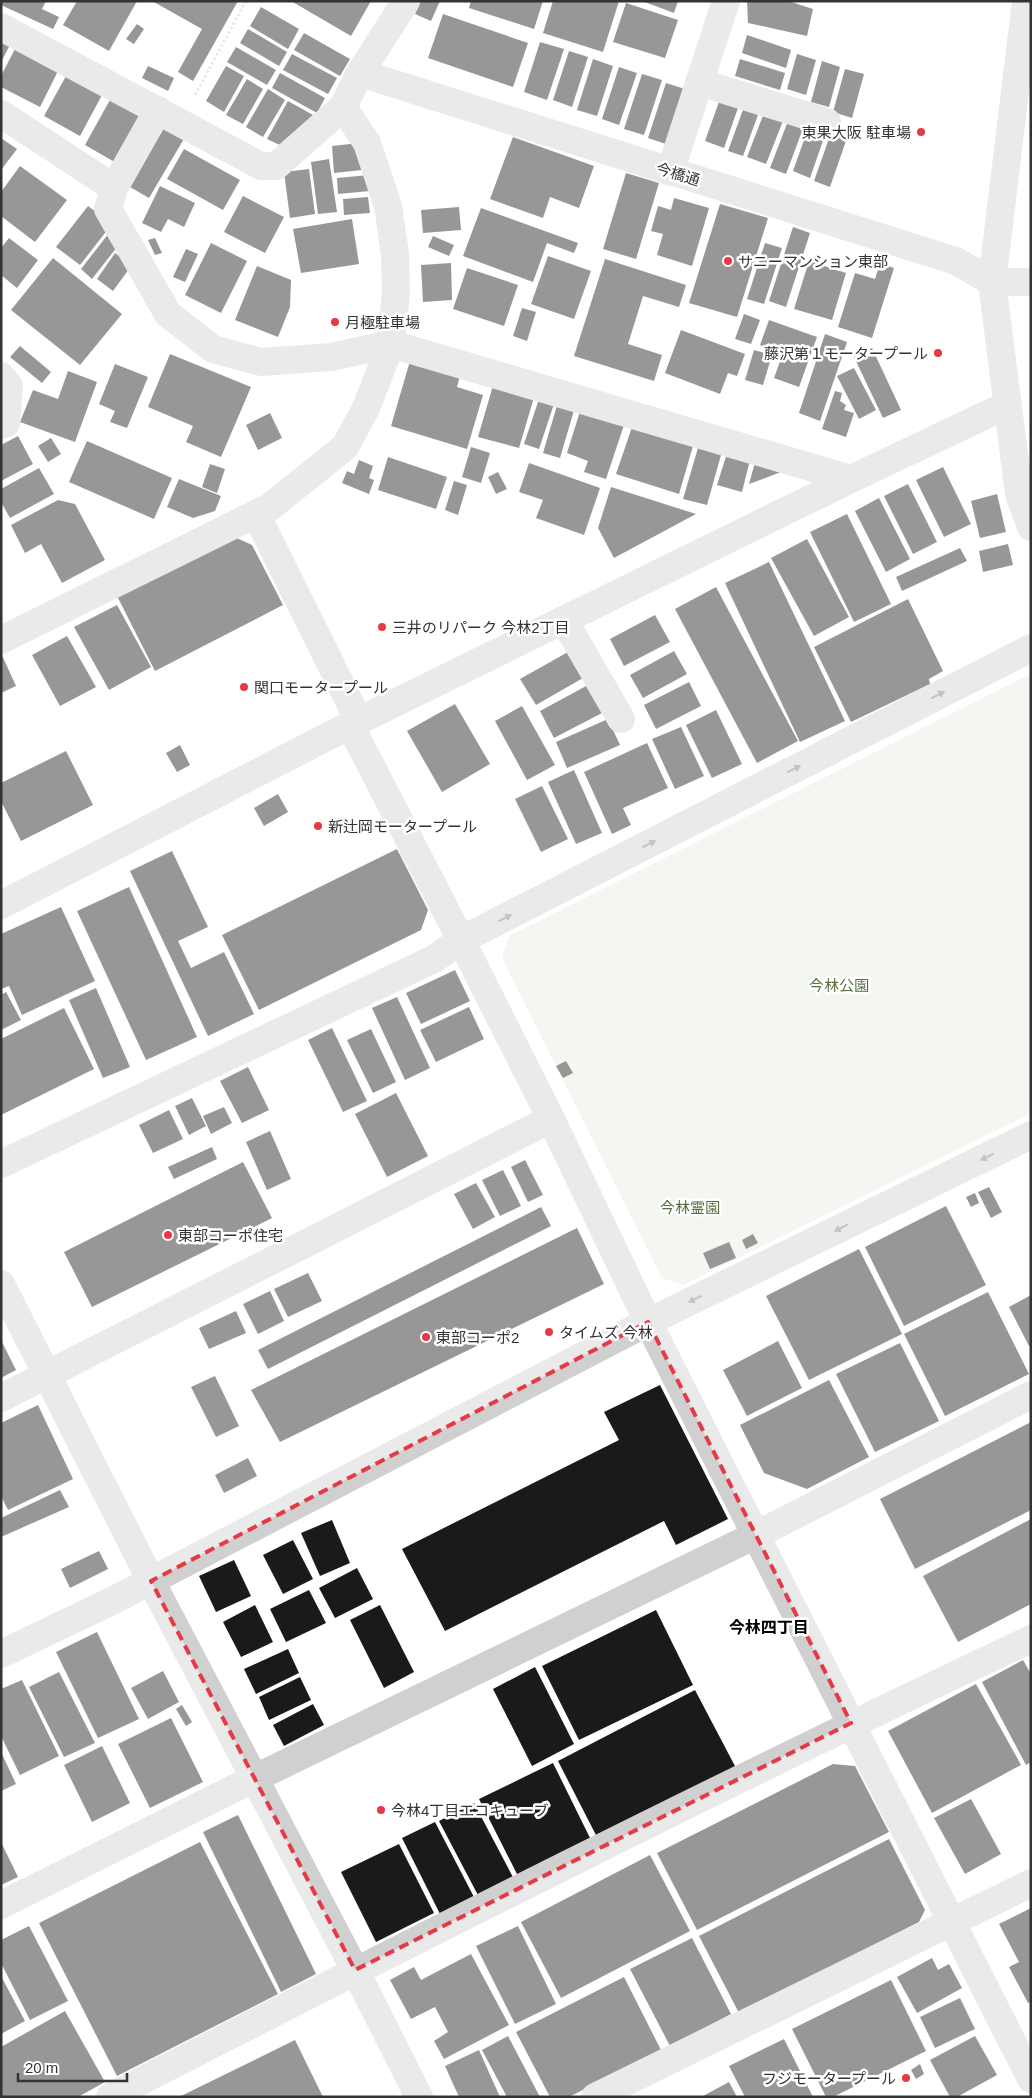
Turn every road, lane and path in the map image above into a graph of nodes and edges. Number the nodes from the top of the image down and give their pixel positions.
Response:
1 (246, 1) edge
2 (406, 1) edge
3 (726, 1) edge
4 (1026, 1) edge
5 (1, 27) edge
6 (360, 73) junction
7 (699, 82) junction
8 (343, 107) junction
9 (1, 114) edge
10 (169, 116) junction
11 (828, 122) dead end
12 (670, 172) junction
13 (114, 188) junction
14 (992, 282) junction
15 (1031, 282) edge
16 (391, 344) junction
17 (1, 376) edge
18 (1007, 404) junction
19 (1, 425) edge
20 (851, 479) junction
21 (256, 514) junction
22 (1031, 527) edge
23 (564, 620) junction
24 (1, 640) edge
25 (1031, 648) edge
26 (621, 719) dead end
27 (355, 723) junction
28 (1, 905) edge
29 (461, 940) junction
30 (551, 1119) junction
31 (1031, 1135) edge
32 (1, 1164) edge
33 (1, 1284) edge
34 (648, 1322) junction
35 (47, 1375) junction
36 (1031, 1395) edge
37 (1, 1398) edge
38 (756, 1535) junction
39 (151, 1581) junction
40 (1031, 1639) edge
41 (1, 1654) edge
42 (852, 1723) junction
43 (255, 1778) junction
44 (1031, 1883) edge
45 (1, 1905) edge
46 (949, 1921) junction
47 (355, 1970) junction
48 (1031, 2079) edge
49 (110, 2097) edge
50 (419, 2097) edge
51 (595, 2097) edge

1 - 10 path
2 - 6 street
3 - 7 street
4 - 14 street
5 - 10 street
6 - 8 street
6 - 12 street, 今橋通
7 - 11 street
7 - 12 street
8 - 10 street
8 - 16 street
9 - 13 street
10 - 13 street
12 - 14 street, 今橋通
13 - 16 street
14 - 15 street
14 - 18 street
16 - 20 street
16 - 21 street
17 - 19 street
18 - 20 street
18 - 22 street
20 - 23 street
21 - 24 street
21 - 27 street
23 - 26 street
23 - 27 street
29 -> 25 street
27 - 28 street
27 - 29 street
29 - 30 street
29 - 32 street
30 - 34 street
30 - 35 street
31 -> 34 street
33 - 35 street
34 - 38 street
34 - 39 street
35 - 37 street
35 - 39 street
36 - 38 street
38 - 42 street
38 - 43 street
39 - 41 street
39 - 43 street
40 - 42 street
42 - 46 street
42 - 47 street
43 - 45 street
43 - 47 street
44 - 46 street
46 - 48 street
46 - 51 street
47 - 49 street
47 - 50 street

